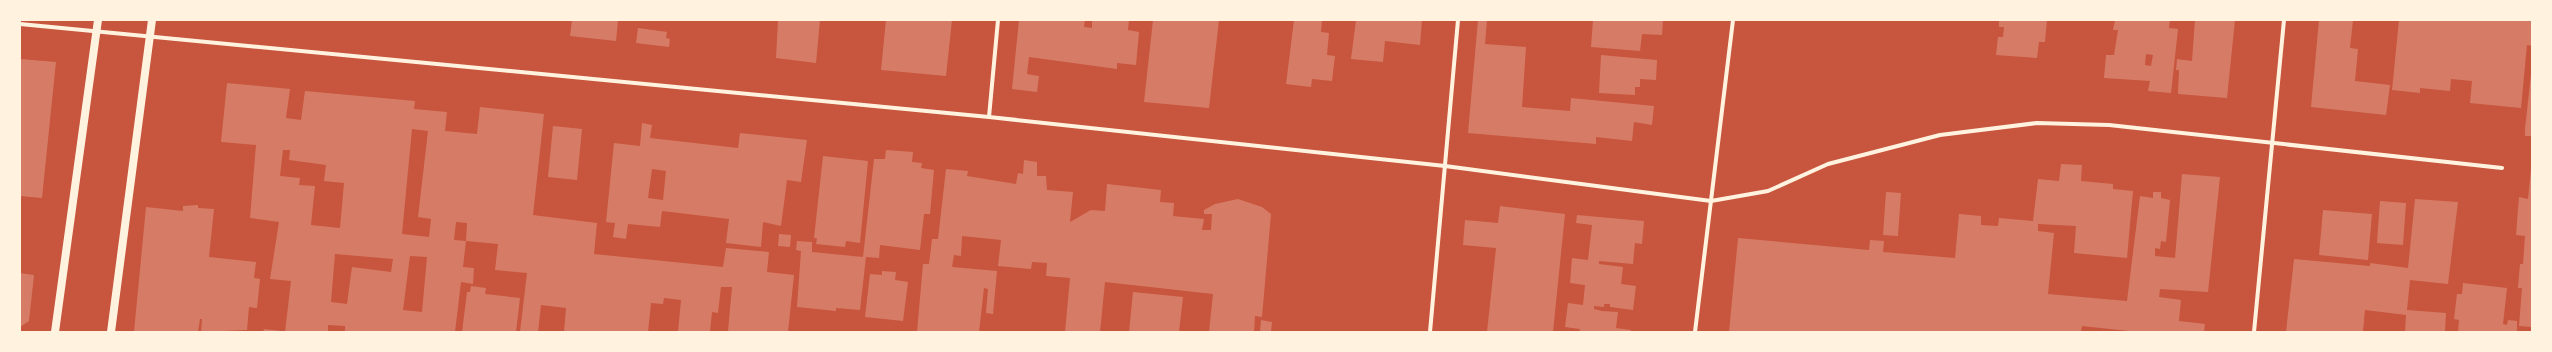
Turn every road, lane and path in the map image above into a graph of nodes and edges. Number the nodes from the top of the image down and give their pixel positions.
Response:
1 (98, 20) edge
2 (152, 20) edge
3 (998, 20) edge
4 (1458, 20) edge
5 (1732, 20) edge
6 (2284, 20) edge
7 (20, 24) edge
8 (97, 30) junction
9 (150, 36) junction
10 (989, 117) junction
11 (2271, 143) junction
12 (1445, 166) junction
13 (2502, 168) dead end
14 (1711, 201) junction
15 (55, 332) edge
16 (112, 332) edge
17 (1430, 332) edge
18 (1695, 332) edge
19 (2254, 332) edge

1 - 8 main road
2 - 9 main road
3 - 10 street
4 - 12 street
5 - 14 street
6 - 11 street
7 - 8 street
8 - 9 street
8 - 15 main road
9 - 10 street
9 - 16 main road
10 - 12 street
11 - 13 street
11 - 14 street
11 - 19 street
12 - 14 street
12 - 17 street
14 - 18 street

